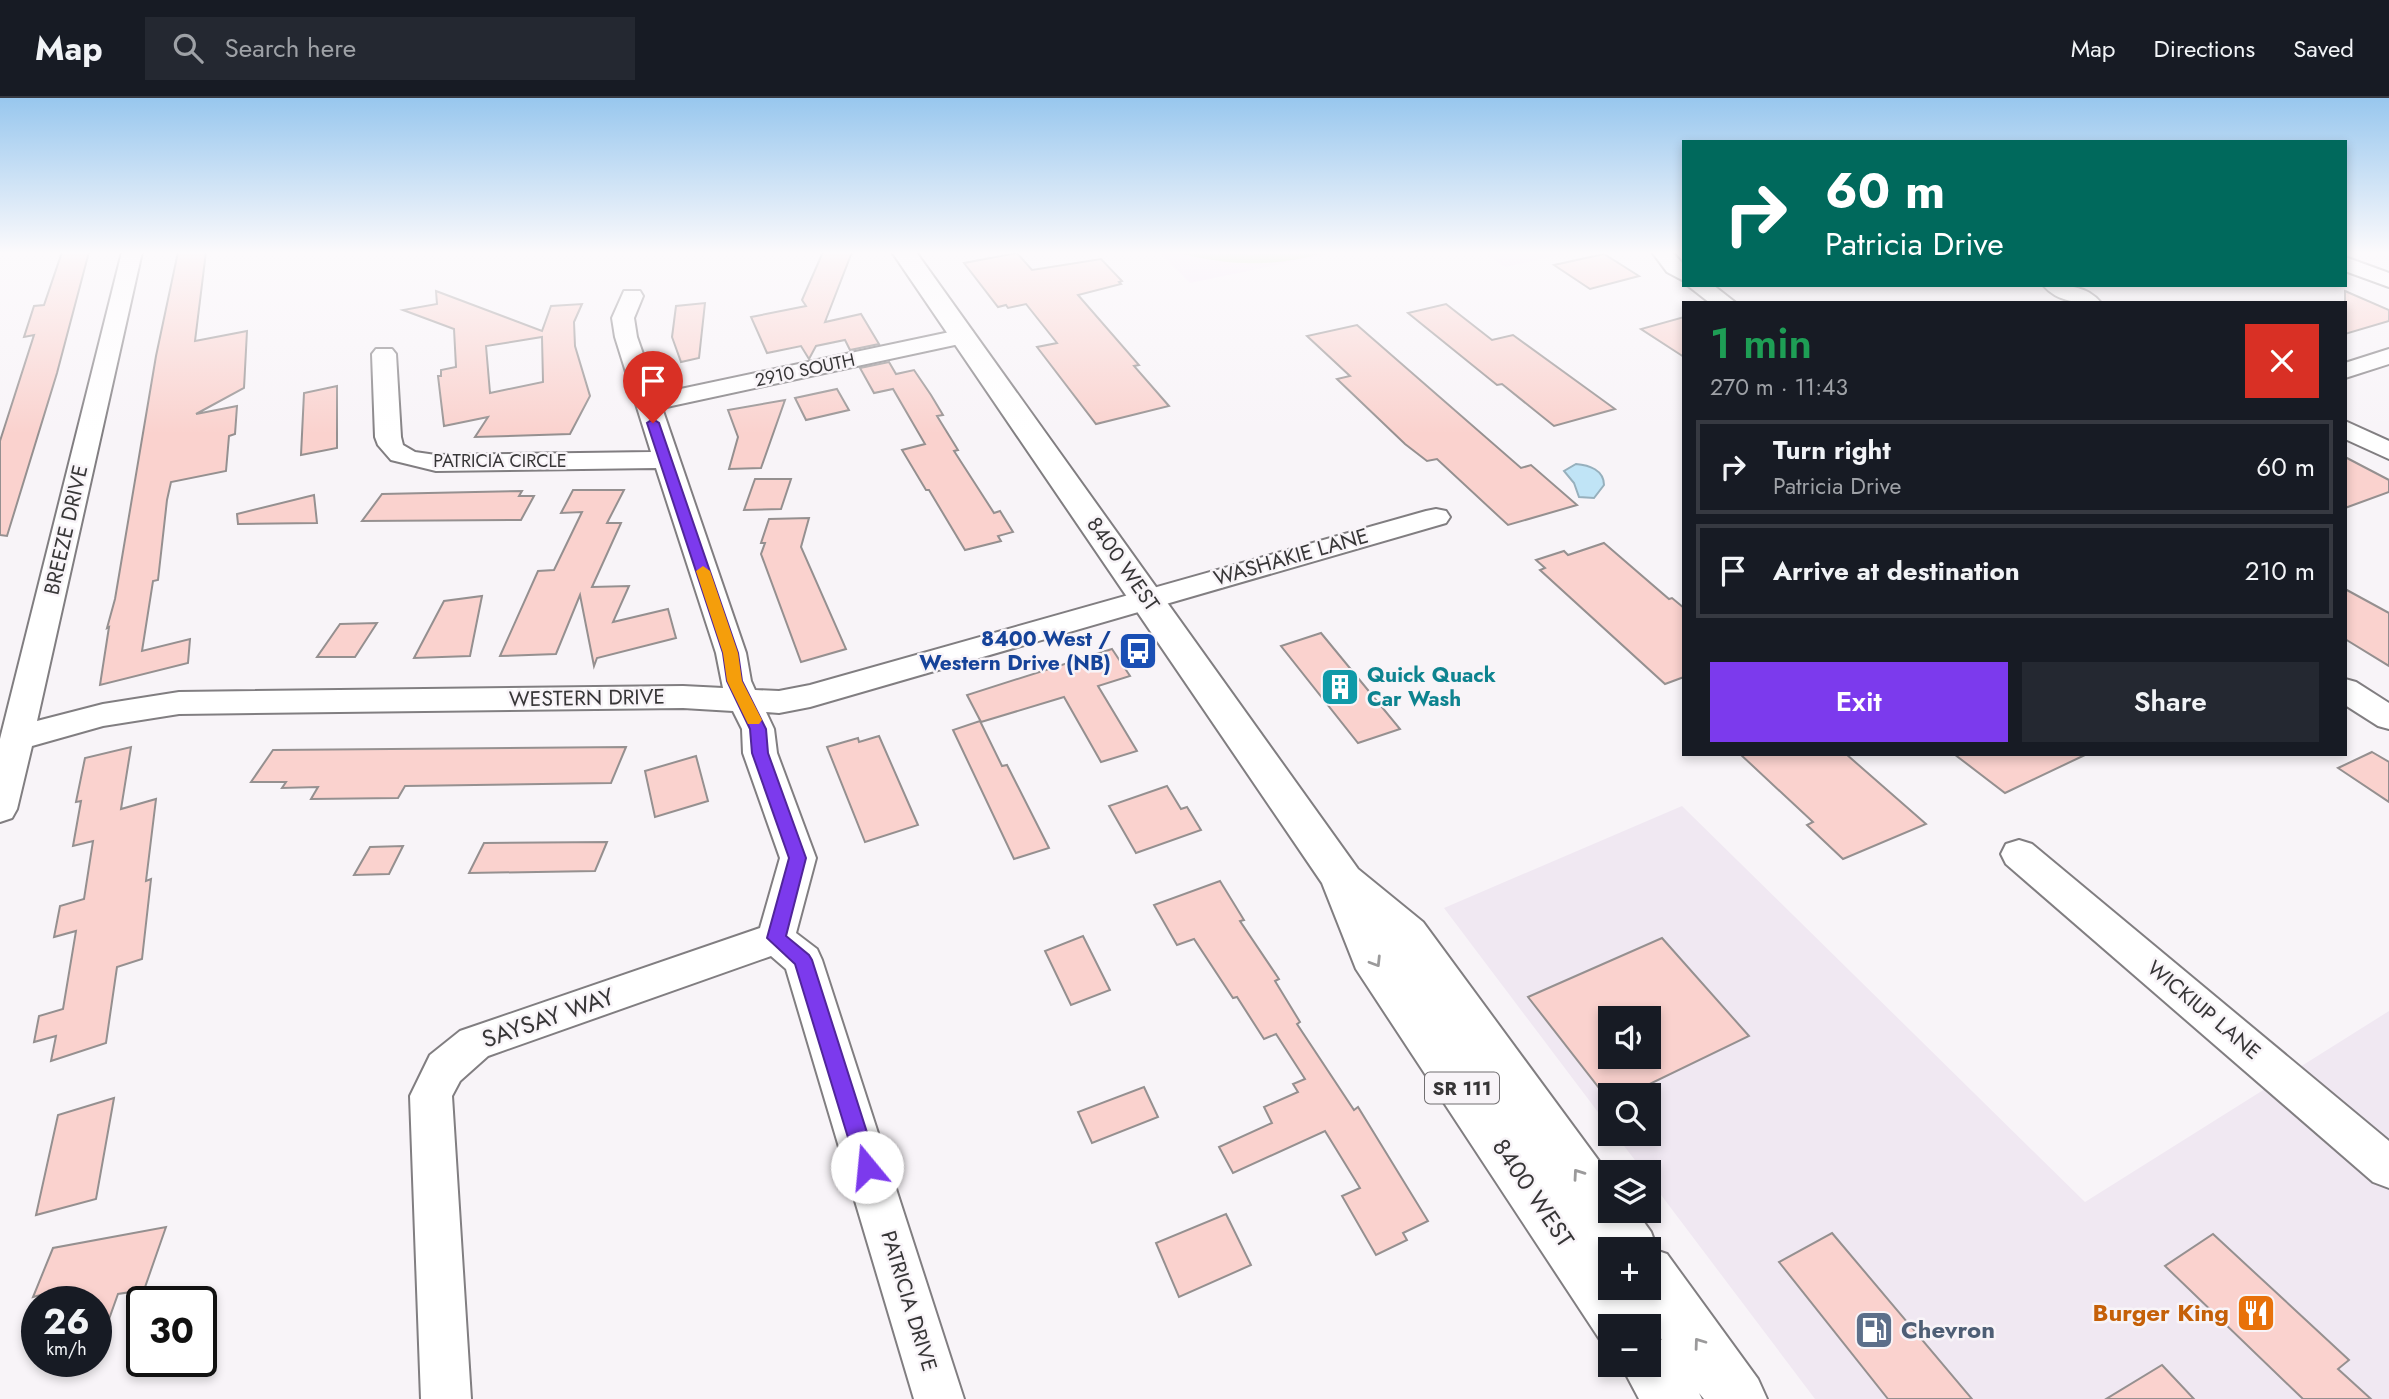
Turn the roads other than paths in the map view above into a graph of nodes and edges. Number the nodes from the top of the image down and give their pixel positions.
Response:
1 (117, 313) edge
2 (625, 313) edge
3 (948, 313) edge
4 (964, 336) junction
5 (384, 354) dead end
6 (2389, 356) edge
7 (2347, 370) edge
8 (647, 404) junction
9 (2347, 430) edge
10 (2389, 451) edge
11 (666, 460) junction
12 (1436, 517) dead end
13 (1147, 598) junction
14 (2347, 691) edge
15 (745, 701) junction
16 (2389, 718) edge
17 (17, 738) junction
18 (0, 809) edge
19 (2019, 854) dead end
20 (1340, 877) junction
21 (776, 938) junction
22 (2389, 1168) edge
23 (1623, 1237) edge
24 (1661, 1291) edge
25 (1616, 1314) edge
26 (1658, 1377) edge
27 (446, 1399) edge
28 (939, 1399) edge
29 (1672, 1399) edge
30 (1738, 1399) edge

1 - 17 street, BREEZE DRIVE
2 - 8 street
3 - 4 main road, 8400 WEST / SR 111
4 - 8 street, 2910 SOUTH
4 - 13 main road, 8400 WEST / SR 111
5 - 11 street, PATRICIA CIRCLE
6 - 7 street
8 - 11 street
9 - 10 street
11 - 15 street
12 - 13 street, WASHAKIE LANE
13 - 15 street, WESTERN DRIVE
13 - 20 main road, 8400 WEST / SR 111
14 - 16 street
15 - 17 street, WESTERN DRIVE
15 - 21 street
17 - 18 street, BREEZE DRIVE
19 - 22 street, WICKIUP LANE
23 -> 20 main road, 8400 WEST / SR 111
20 -> 25 main road, 8400 WEST / SR 111
21 - 27 street, SAYSAY WAY
21 - 28 street, PATRICIA DRIVE
30 -> 24 main road
26 - 29 main road

